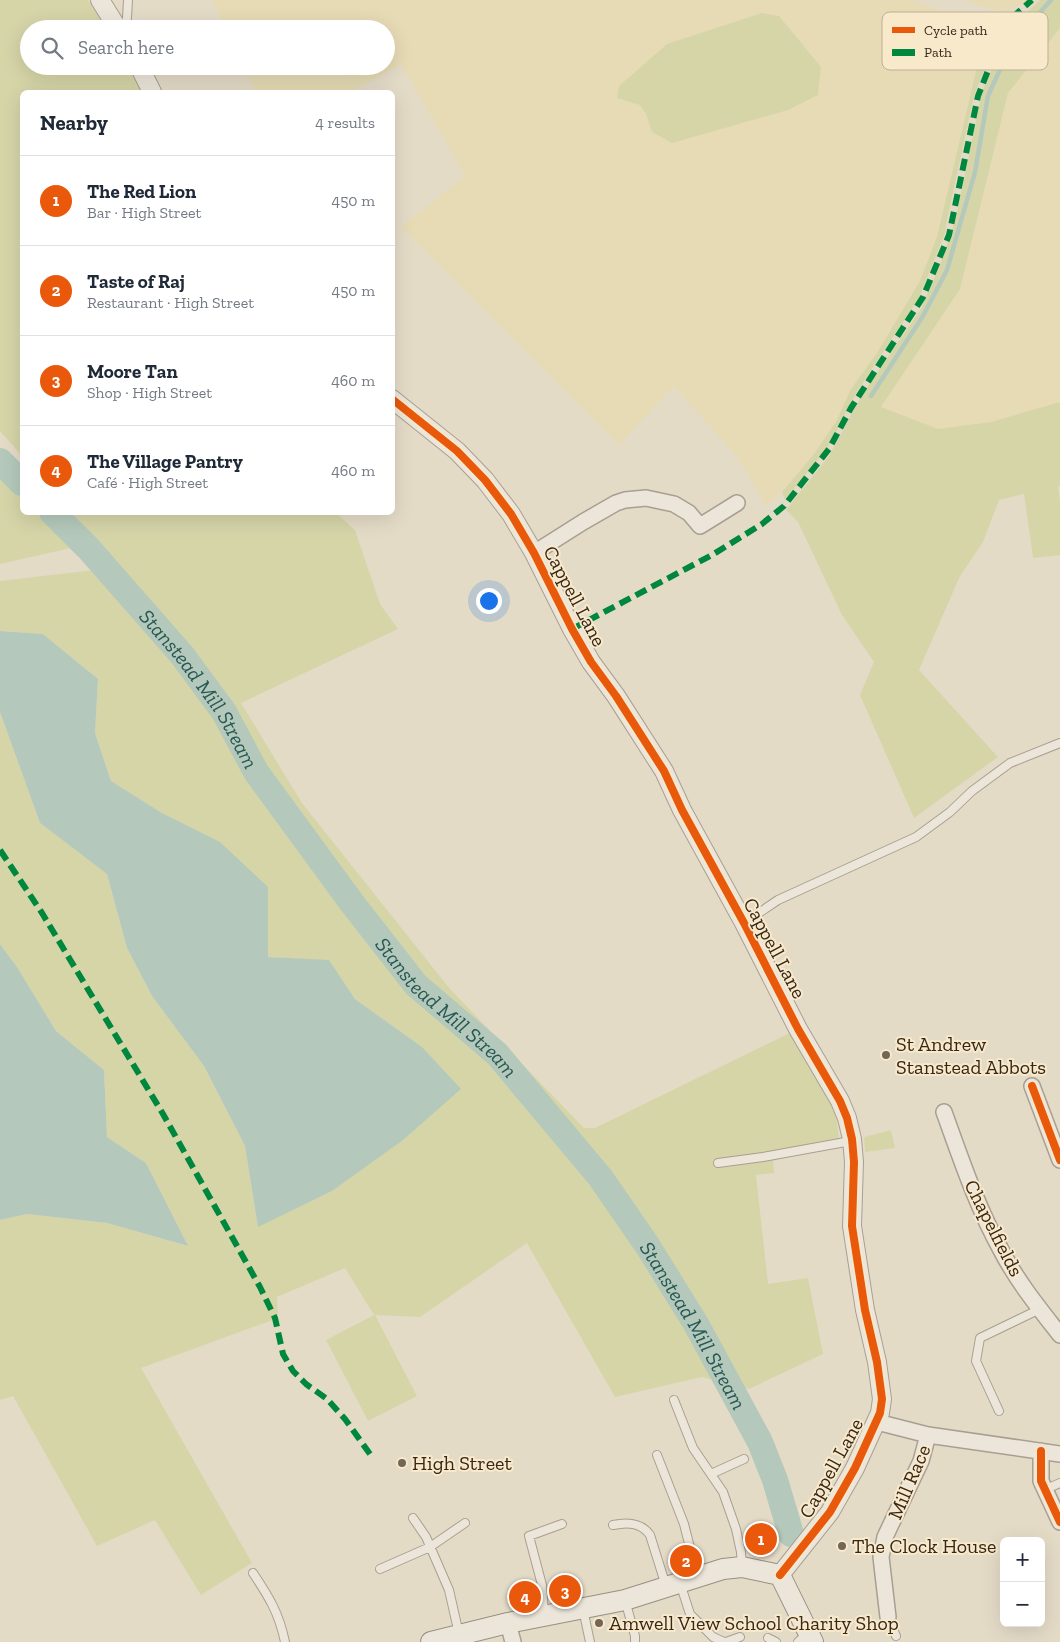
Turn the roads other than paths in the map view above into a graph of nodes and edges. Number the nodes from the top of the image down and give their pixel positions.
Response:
1 (100, 0) edge
2 (128, 0) edge
3 (112, 20) edge
4 (126, 20) edge
5 (144, 75) edge
6 (151, 90) edge
7 (395, 401) edge
8 (737, 503) dead end
9 (534, 553) junction
10 (1060, 743) edge
11 (744, 923) junction
12 (1032, 1086) dead end
13 (944, 1112) dead end
14 (852, 1141) junction
15 (1060, 1160) edge
16 (718, 1162) dead end
17 (1040, 1309) junction
18 (1060, 1335) edge
19 (674, 1400) dead end
20 (999, 1411) dead end
21 (876, 1422) junction
22 (928, 1435) junction
23 (1040, 1451) junction
24 (1060, 1454) edge
25 (657, 1455) dead end
26 (744, 1459) dead end
27 (710, 1474) junction
28 (1060, 1483) edge
29 (1044, 1490) junction
30 (413, 1518) dead end
31 (1060, 1522) edge
32 (465, 1523) dead end
33 (562, 1524) dead end
34 (613, 1526) dead end
35 (430, 1547) junction
36 (742, 1566) junction
37 (380, 1569) dead end
38 (253, 1573) dead end
39 (780, 1575) junction
40 (681, 1582) junction
41 (625, 1600) junction
42 (583, 1608) junction
43 (544, 1616) junction
44 (888, 1617) joint
45 (510, 1633) edge
46 (459, 1634) junction
47 (896, 1636) dead end
48 (740, 1638) dead end
49 (806, 1639) edge
50 (286, 1642) edge
51 (431, 1642) edge
52 (590, 1642) edge
53 (635, 1642) edge
54 (725, 1642) edge

1 - 3 street
2 - 4 lane
5 - 6 street
7 - 9 street, Cappell Lane
8 - 9 street, Cappell Lane
9 - 11 street, Cappell Lane
10 - 11 lane
11 - 14 street, Cappell Lane
12 - 15 street
13 - 17 street, Chapelfields
14 - 16 lane
14 - 21 street, Cappell Lane
17 - 18 street, Chapelfields
17 - 20 lane
19 - 27 lane
21 - 22 street
21 - 39 street, Cappell Lane
22 - 23 street
22 - 44 street, Mill Race
23 - 24 street
23 - 29 street
25 - 40 lane
26 - 27 lane
27 - 36 lane
28 - 29 lane
29 - 31 street
30 - 35 lane
32 - 35 lane
33 - 43 lane
34 - 40 lane
35 - 37 lane
35 - 46 lane
36 - 39 main road
36 - 40 main road
38 - 50 lane
39 - 49 main road
40 - 41 main road
40 - 54 lane
41 - 42 main road
41 - 53 lane
42 - 43 main road
42 - 52 lane
43 - 45 main road
44 - 47 lane
45 - 46 main road
46 - 51 main road
48 - 54 lane

